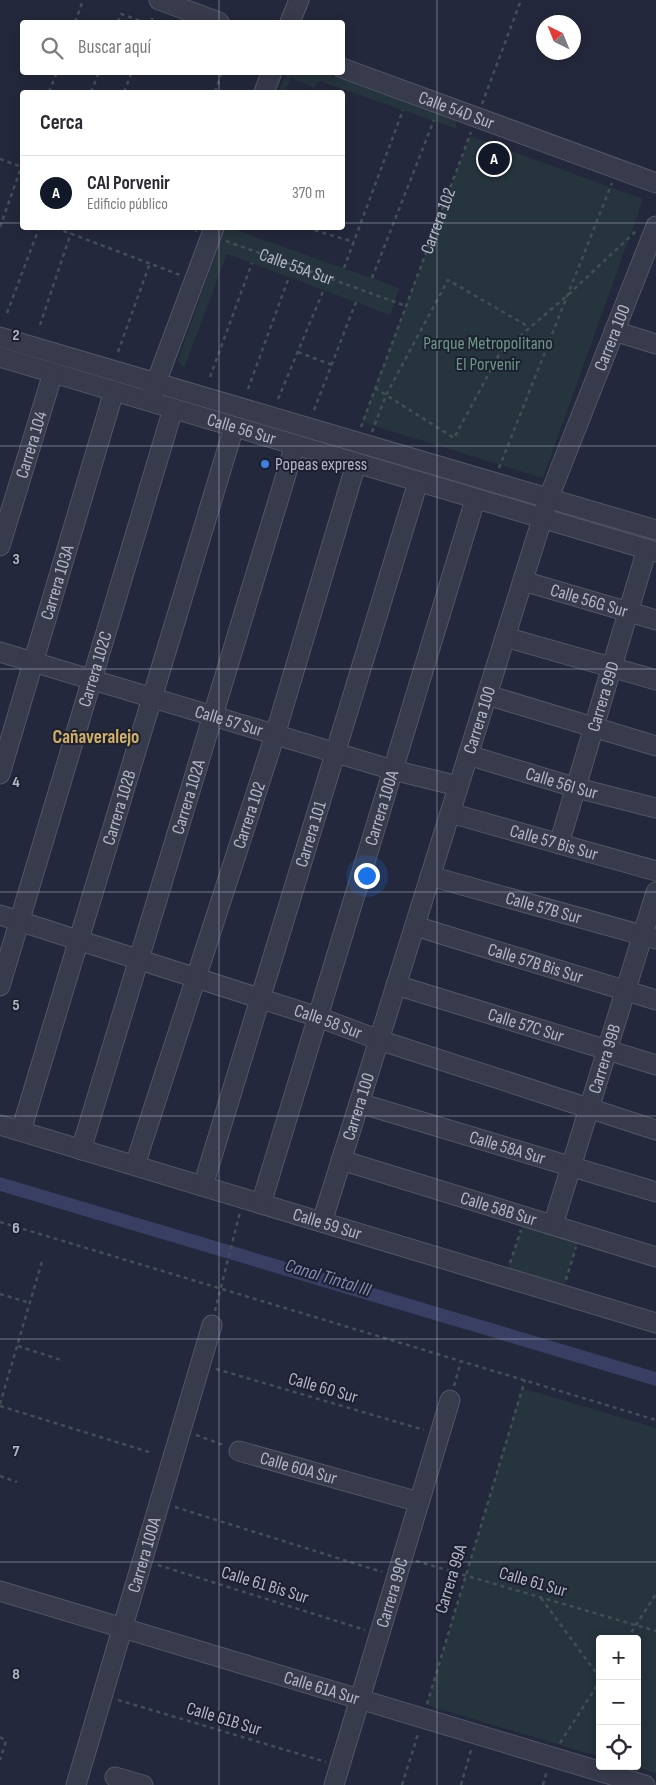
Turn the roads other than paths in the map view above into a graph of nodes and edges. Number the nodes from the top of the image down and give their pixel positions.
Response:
1 (299, 0) edge
2 (156, 8) edge
3 (210, 20) edge
4 (291, 20) edge
5 (345, 69) edge
6 (271, 75) edge
7 (265, 90) edge
8 (656, 183) edge
9 (656, 227) edge
10 (212, 232) edge
11 (614, 331) junction
12 (0, 337) edge
13 (656, 344) edge
14 (0, 357) edge
15 (53, 373) junction
16 (156, 384) junction
17 (114, 391) junction
18 (149, 402) junction
19 (173, 409) junction
20 (234, 427) junction
21 (295, 445) junction
22 (356, 464) junction
23 (418, 482) junction
24 (549, 497) junction
25 (475, 500) junction
26 (542, 519) junction
27 (656, 530) edge
28 (0, 546) edge
29 (652, 551) edge
30 (523, 581) junction
31 (629, 611) junction
32 (656, 620) edge
33 (505, 637) junction
34 (0, 652) edge
35 (33, 662) junction
36 (612, 667) junction
37 (92, 680) junction
38 (656, 680) edge
39 (487, 695) junction
40 (152, 698) junction
41 (213, 716) junction
42 (594, 729) junction
43 (275, 735) junction
44 (656, 746) edge
45 (336, 753) junction
46 (468, 755) junction
47 (393, 770) junction
48 (0, 774) edge
49 (458, 786) junction
50 (576, 788) junction
51 (656, 808) edge
52 (450, 812) junction
53 (560, 844) junction
54 (656, 871) edge
55 (430, 876) junction
56 (656, 892) edge
57 (0, 915) edge
58 (19, 922) junction
59 (415, 926) junction
60 (649, 938) edge
61 (79, 941) junction
62 (139, 960) junction
63 (196, 978) junction
64 (396, 984) junction
65 (0, 986) edge
66 (626, 990) junction
67 (260, 999) junction
68 (656, 1000) edge
69 (318, 1017) junction
70 (379, 1040) junction
71 (607, 1050) junction
72 (656, 1065) edge
73 (359, 1103) junction
74 (589, 1108) junction
75 (0, 1125) edge
76 (656, 1130) edge
77 (21, 1131) junction
78 (82, 1150) junction
79 (341, 1160) junction
80 (135, 1166) junction
81 (571, 1167) junction
82 (203, 1186) junction
83 (656, 1192) edge
84 (261, 1204) junction
85 (322, 1222) junction
86 (552, 1225) junction
87 (656, 1257) edge
88 (656, 1323) edge
89 (212, 1324) road end
90 (450, 1400) road end
91 (239, 1451) road end
92 (419, 1502) junction
93 (0, 1591) edge
94 (122, 1628) junction
95 (360, 1699) junction
96 (115, 1777) dead end
97 (76, 1785) edge
98 (144, 1785) edge
99 (334, 1785) edge
100 (645, 1785) edge

1 - 4 street
2 - 3 street
5 - 8 street, Calle 54D Sur
6 - 7 street
9 - 11 street, Carrera 100
10 - 16 street
11 - 13 street
11 - 24 street, Carrera 100
12 - 16 street, Calle 56 Sur
14 - 15 street, Calle 56 Sur
15 - 17 street, Calle 56 Sur
15 - 28 street, Carrera 104
16 - 18 street
16 - 24 street, Calle 56 Sur
17 - 18 street, Calle 56 Sur
17 - 35 street, Carrera 103A
18 - 19 street, Calle 56 Sur
19 - 20 street, Calle 56 Sur
19 - 37 street, Carrera 102C
20 - 21 street, Calle 56 Sur
20 - 40 street, Carrera 102B
21 - 22 street, Calle 56 Sur
21 - 41 street, Carrera 102A
22 - 23 street, Calle 56 Sur
22 - 43 street, Carrera 102
23 - 25 street, Calle 56 Sur
23 - 45 street, Carrera 101
24 - 26 street, Carrera 100
24 - 27 street, Calle 56 Sur
25 - 26 street, Calle 56 Sur
25 - 47 street, Carrera 100A
26 - 29 street, Calle 56 Sur
26 - 30 street, Carrera 100
29 - 31 street, Carrera 99D
30 - 31 street, Calle 56G Sur
30 - 33 street, Carrera 100
31 - 32 street, Calle 56G Sur
31 - 36 street, Carrera 99D
33 - 36 street
33 - 39 street, Carrera 100
34 - 35 street, Calle 57 Sur
35 - 37 street, Calle 57 Sur
35 - 48 street, Carrera 103A
36 - 38 street
36 - 42 street, Carrera 99D
37 - 40 street, Calle 57 Sur
37 - 58 street, Carrera 102C
39 - 42 street
39 - 46 street, Carrera 100
40 - 41 street, Calle 57 Sur
40 - 61 street, Carrera 102B
41 - 43 street, Calle 57 Sur
41 - 62 street, Carrera 102A
42 - 44 street
42 - 50 street, Carrera 99D
43 - 45 street, Calle 57 Sur
43 - 63 street, Carrera 102
45 - 47 street, Calle 57 Sur
45 - 67 street, Carrera 101
46 - 49 street, Carrera 100
46 - 50 street, Calle 56I Sur
47 - 49 street, Calle 57 Sur
47 - 69 street, Carrera 100A
49 - 52 street, Carrera 100
50 - 51 street, Calle 56I Sur
50 - 53 street, Carrera 99D
52 - 53 street, Calle 57 Bis Sur
52 - 55 street, Carrera 100
53 - 54 street, Calle 57 Bis Sur
55 - 59 street, Carrera 100
55 - 60 street, Calle 57B Sur
56 - 60 street, Carrera 99B
57 - 58 street, Calle 58 Sur
58 - 61 street, Calle 58 Sur
58 - 65 street, Carrera 102C
59 - 64 street, Carrera 100
59 - 66 street, Calle 57B Bis Sur
60 - 66 street, Carrera 99B
61 - 62 street, Calle 58 Sur
61 - 77 street, Carrera 102B
62 - 63 street, Calle 58 Sur
62 - 78 street, Carrera 102A
63 - 67 street, Calle 58 Sur
63 - 80 street, Carrera 102
64 - 70 street, Carrera 100
64 - 71 street, Calle 57C Sur
66 - 68 street, Calle 57B Bis Sur
66 - 71 street, Carrera 99B
67 - 69 street, Calle 58 Sur
67 - 82 street, Carrera 101
69 - 70 street, Calle 58 Sur
69 - 84 street, Carrera 100A
70 - 73 street, Carrera 100
70 - 74 street, Calle 58 Sur
71 - 72 street, Calle 57C Sur
71 - 74 street, Carrera 99B
73 - 79 street, Carrera 100
73 - 81 street, Calle 58A Sur
74 - 76 street, Calle 58 Sur
74 - 81 street, Carrera 99B
75 - 77 street, Calle 59 Sur
77 - 78 street, Calle 59 Sur
78 - 80 street, Calle 59 Sur
79 - 85 street, Carrera 100
79 - 86 street, Calle 58B Sur
80 - 82 street, Calle 59 Sur
81 - 83 street, Calle 58A Sur
81 - 86 street, Carrera 99B
82 - 84 street, Calle 59 Sur
84 - 85 street, Calle 59 Sur
85 - 88 street, Calle 59 Sur
86 - 87 street, Calle 58B Sur
89 - 94 street, Carrera 100A
90 - 92 street, Carrera 99C
91 - 92 street, Calle 60A Sur
92 - 95 street, Carrera 99C
93 - 94 street, Calle 61A Sur
94 - 95 street, Calle 61A Sur
94 - 97 street, Carrera 100A
95 - 99 street, Carrera 99C
95 - 100 street, Calle 61A Sur
96 - 98 street

